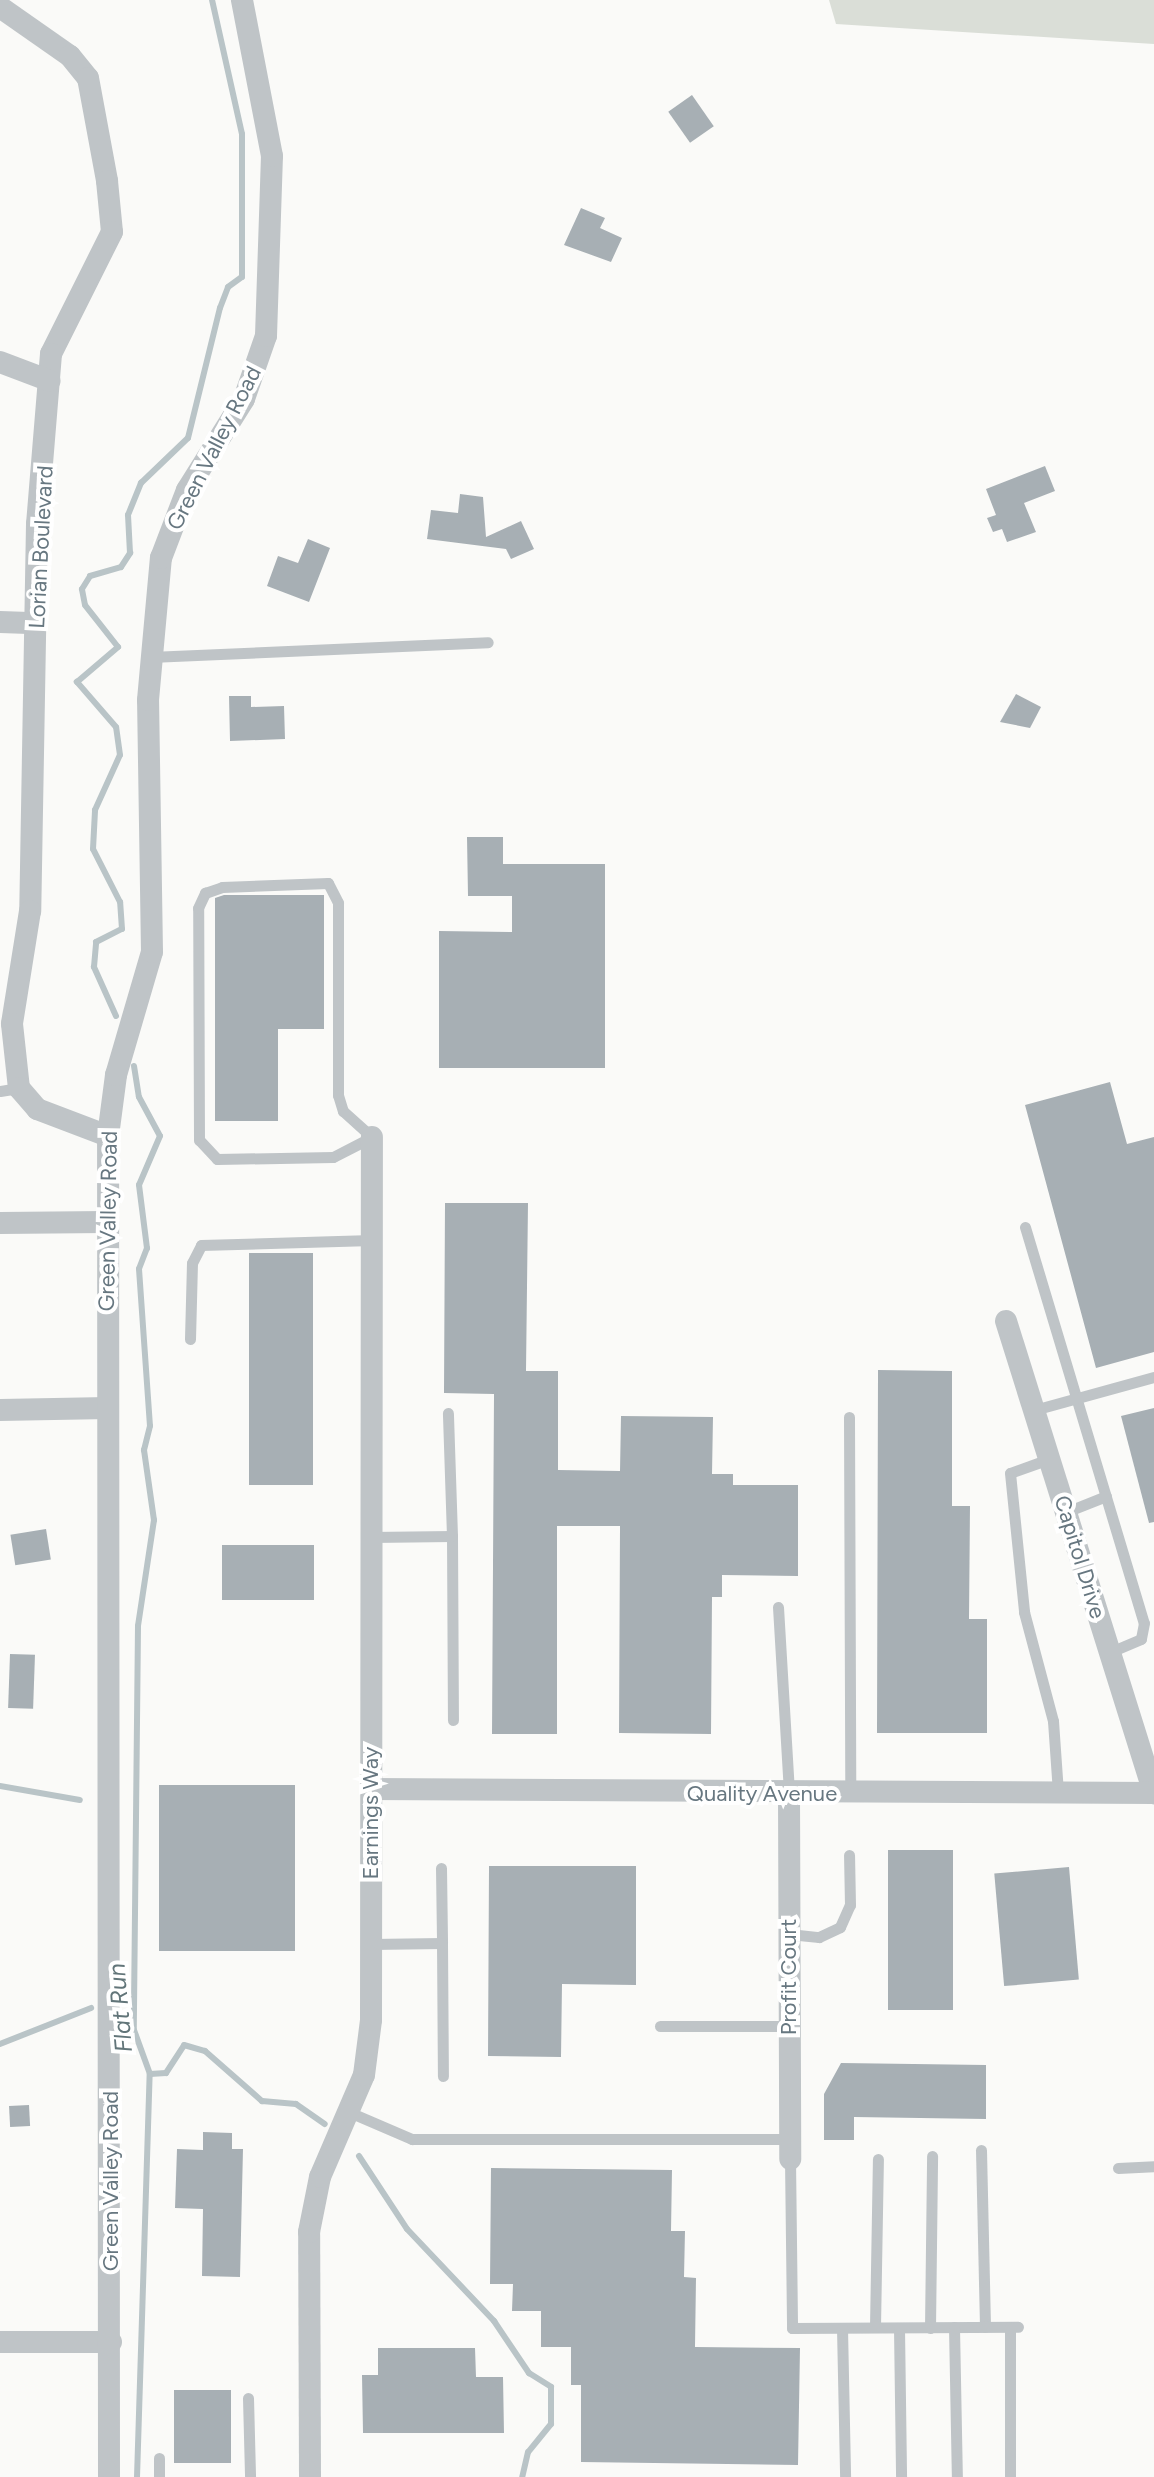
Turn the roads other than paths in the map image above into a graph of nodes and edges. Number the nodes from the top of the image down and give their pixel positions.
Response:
1 (242, 0) edge
2 (0, 7) edge
3 (0, 362) edge
4 (50, 381) junction
5 (0, 622) edge
6 (36, 623) junction
7 (488, 642) dead end
8 (150, 657) junction
9 (9, 1089) edge
10 (108, 1136) junction
11 (372, 1137) junction
12 (106, 1222) junction
13 (0, 1223) edge
14 (1025, 1227) dead end
15 (372, 1240) junction
16 (1006, 1321) dead end
17 (190, 1339) dead end
18 (1154, 1377) edge
19 (1076, 1398) junction
20 (108, 1408) junction
21 (0, 1410) edge
22 (1034, 1410) junction
23 (448, 1413) dead end
24 (849, 1417) dead end
25 (1049, 1459) junction
26 (1106, 1496) junction
27 (1066, 1512) junction
28 (452, 1536) junction
29 (371, 1537) junction
30 (778, 1607) dead end
31 (1110, 1652) junction
32 (453, 1720) dead end
33 (370, 1789) junction
34 (1058, 1793) junction
35 (1154, 1793) edge
36 (850, 1794) junction
37 (789, 1795) junction
38 (849, 1855) dead end
39 (441, 1868) dead end
40 (789, 1934) junction
41 (442, 1943) junction
42 (371, 1944) junction
43 (660, 2026) dead end
44 (789, 2026) junction
45 (443, 2076) dead end
46 (349, 2112) junction
47 (790, 2149) junction
48 (981, 2150) dead end
49 (932, 2156) dead end
50 (878, 2159) dead end
51 (1154, 2166) edge
52 (1118, 2168) dead end
53 (875, 2327) junction
54 (954, 2327) junction
55 (985, 2327) junction
56 (842, 2328) junction
57 (899, 2328) junction
58 (930, 2328) junction
59 (0, 2342) edge
60 (111, 2342) junction
61 (248, 2398) dead end
62 (159, 2458) dead end
63 (109, 2477) edge
64 (159, 2477) edge
65 (250, 2477) edge
66 (310, 2477) edge
67 (845, 2477) edge
68 (901, 2477) edge
69 (957, 2477) edge
70 (1010, 2477) edge

1 - 8 street, Green Valley Road
2 - 4 street, Lorian Boulevard
3 - 4 street
4 - 6 street, Lorian Boulevard
5 - 6 street
6 - 9 street, Lorian Boulevard
7 - 8 lane
8 - 10 street, Green Valley Road
9 - 10 street, Lorian Boulevard
10 - 12 street, Green Valley Road
11 - 11 lane
11 - 15 street, Earnings Way
12 - 13 street
12 - 20 street, Green Valley Road
14 - 19 lane
15 - 17 lane
15 - 29 street, Earnings Way
16 - 22 street, Capitol Drive
18 - 19 lane
19 - 22 lane
19 - 26 lane
20 - 21 street
20 - 60 street, Green Valley Road
22 - 25 street, Capitol Drive
23 - 28 lane
24 - 36 lane
25 - 27 street, Capitol Drive
25 - 34 lane
26 - 27 lane
26 - 31 lane
27 - 31 street, Capitol Drive
28 - 29 lane
28 - 32 lane
29 - 33 street, Earnings Way
30 - 37 lane
31 - 35 street, Capitol Drive
33 - 37 street, Quality Avenue
33 - 42 street, Earnings Way
34 - 35 street, Quality Avenue
34 - 36 street, Quality Avenue
36 - 37 street, Quality Avenue
37 - 40 street, Profit Court
38 - 40 lane
39 - 41 lane
40 - 44 street, Profit Court
41 - 42 lane
41 - 45 lane
42 - 46 street, Earnings Way
43 - 44 lane
44 - 47 street, Profit Court
46 - 47 lane
46 - 66 street, Earnings Way
47 - 56 lane
48 - 55 lane
49 - 58 lane
50 - 53 lane
51 - 52 lane
53 - 56 lane
53 - 57 lane
54 - 55 lane
54 - 58 lane
54 - 69 lane
55 - 70 lane
56 - 67 lane
57 - 58 lane
57 - 68 lane
59 - 60 street
60 - 63 street, Green Valley Road
61 - 65 lane
62 - 64 lane

